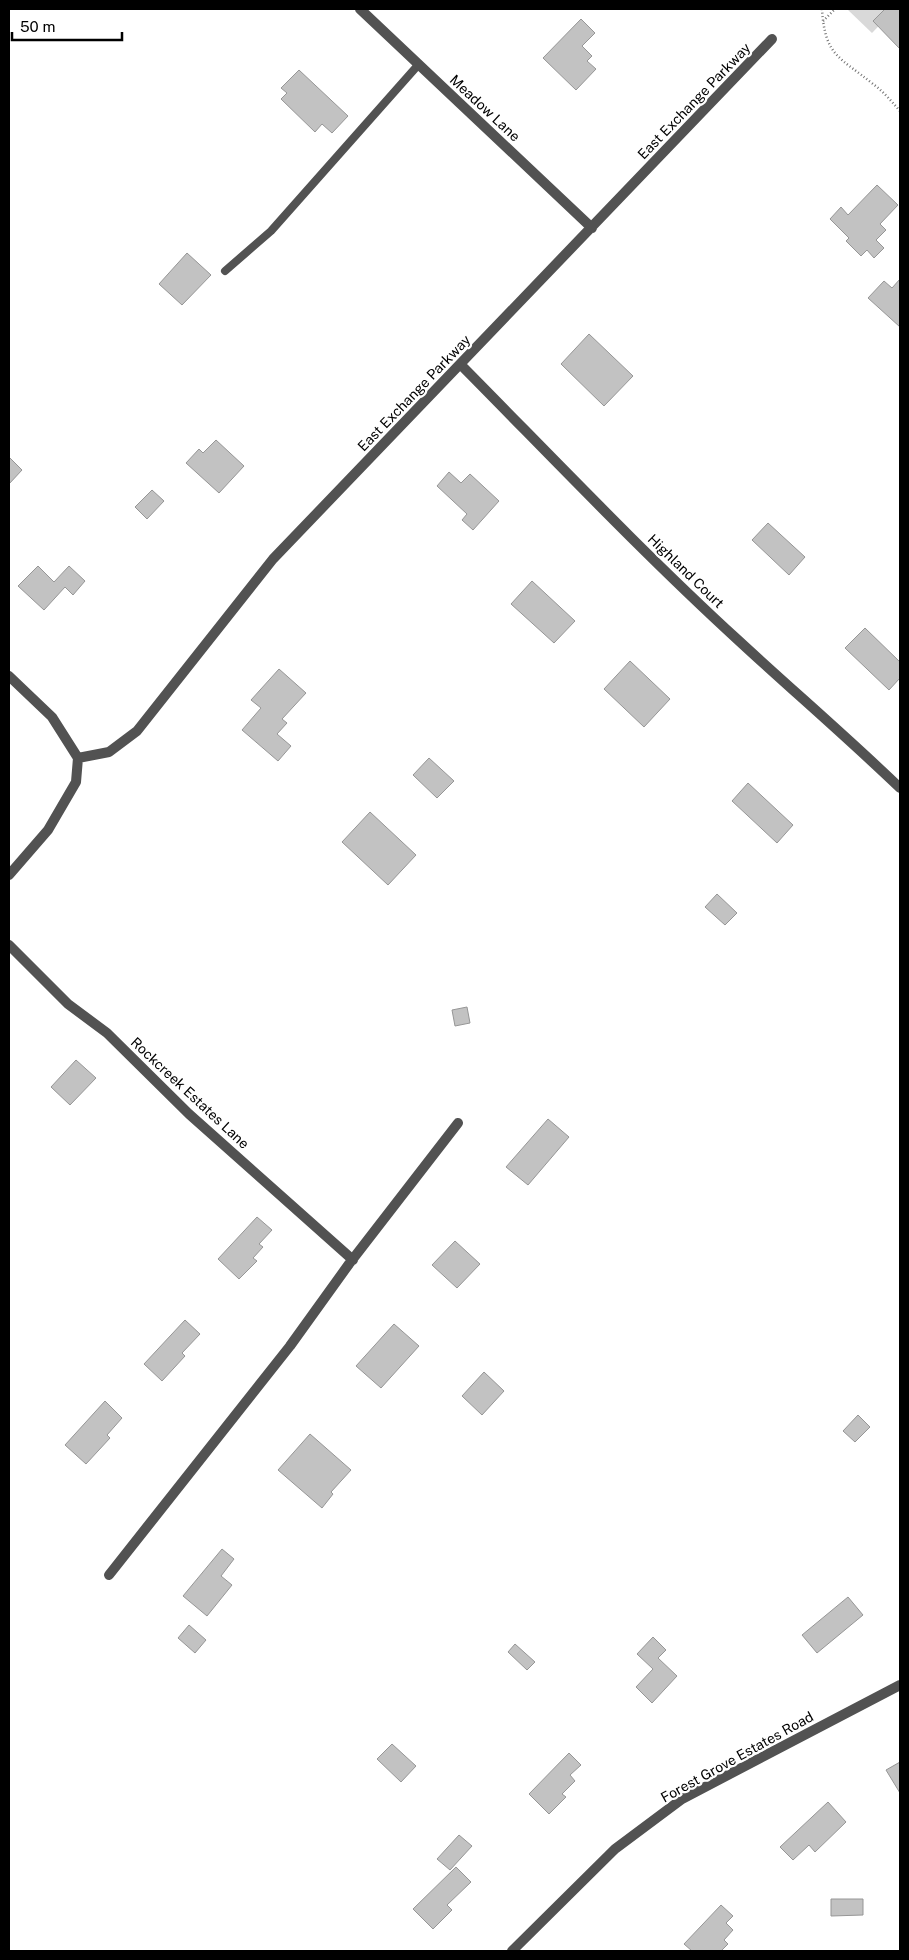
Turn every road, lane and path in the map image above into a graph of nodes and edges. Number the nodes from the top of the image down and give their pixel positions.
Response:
1 (360, 9) edge
2 (822, 9) edge
3 (835, 9) edge
4 (823, 21) junction
5 (772, 39) dead end
6 (419, 64) junction
7 (900, 111) edge
8 (592, 228) junction
9 (225, 271) dead end
10 (461, 365) junction
11 (9, 676) edge
12 (78, 758) junction
13 (900, 788) edge
14 (9, 874) edge
15 (9, 944) edge
16 (458, 1123) dead end
17 (353, 1260) junction
18 (110, 1575) dead end
19 (900, 1685) edge
20 (512, 1951) edge

1 - 6 street, Meadow Lane
2 - 4 path
3 - 4 path
4 - 7 path
5 - 8 street, East Exchange Parkway
6 - 8 street, Meadow Lane
6 - 9 lane
8 - 10 street, East Exchange Parkway
10 - 12 street, East Exchange Parkway
10 - 13 street, Highland Court
11 - 12 street
12 - 14 street
15 - 17 street, Rockcreek Estates Lane
16 - 17 street
17 - 18 street
19 - 20 street, Forest Grove Estates Road

